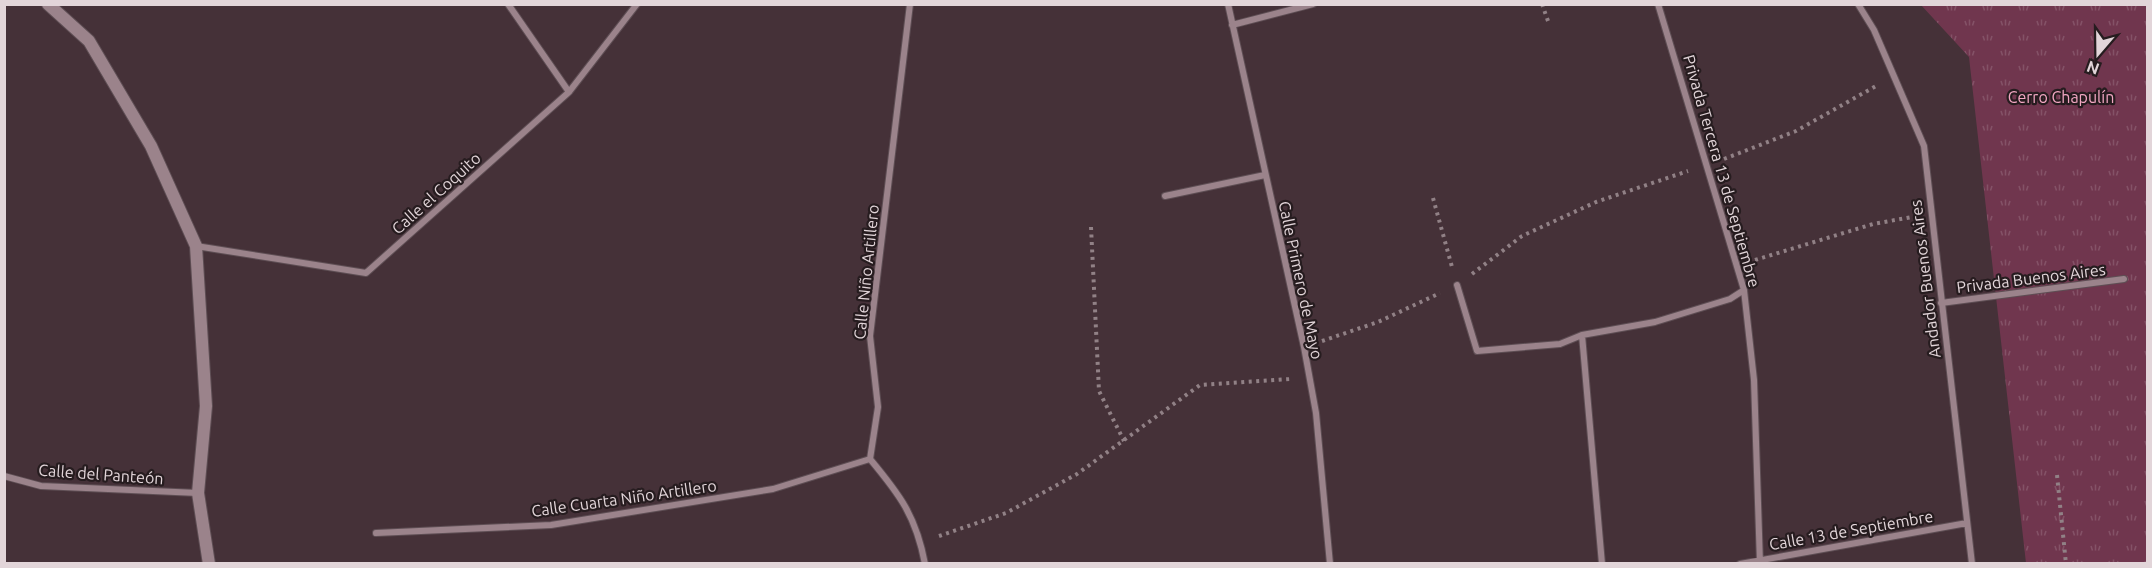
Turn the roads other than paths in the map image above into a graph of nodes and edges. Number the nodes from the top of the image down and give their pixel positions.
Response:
1 (48, 4) edge
2 (508, 4) edge
3 (637, 4) edge
4 (910, 4) edge
5 (1228, 4) edge
6 (1313, 4) edge
7 (1658, 4) edge
8 (1858, 4) edge
9 (1233, 25) junction
10 (569, 92) junction
11 (1265, 175) junction
12 (1165, 196) dead end
13 (196, 246) junction
14 (2124, 279) dead end
15 (1458, 285) road end
16 (1744, 290) junction
17 (1941, 303) junction
18 (1582, 334) junction
19 (870, 459) junction
20 (4, 476) edge
21 (198, 493) junction
22 (1967, 523) junction
23 (376, 533) dead end
24 (1759, 562) edge
25 (209, 564) edge
26 (925, 564) edge
27 (1330, 564) edge
28 (1602, 564) edge
29 (1740, 564) edge
30 (1972, 564) edge

1 - 13 street
2 - 10 street
3 - 10 street, Calle el Coquito
4 - 19 street, Calle Niño Artillero
5 - 9 street, Calle Primero de Mayo
6 - 9 street
7 - 16 street, Privada Tercera 13 de Septiembre
8 - 17 street, Andador Buenos Aires
9 - 11 street, Calle Primero de Mayo
10 - 13 street, Calle el Coquito
11 - 12 street
11 - 27 street, Calle Primero de Mayo
13 - 21 street
14 - 17 street, Privada Buenos Aires
15 - 18 street
16 - 18 street
16 - 24 street, Privada Tercera 13 de Septiembre
17 - 22 street, Andador Buenos Aires
18 - 28 street
19 - 23 street, Calle Cuarta Niño Artillero
19 - 26 street
20 - 21 street, Calle del Panteón
21 - 25 street
22 - 24 street, Calle 13 de Septiembre
22 - 30 street, Andador Buenos Aires
24 - 29 street, Calle 13 de Septiembre

